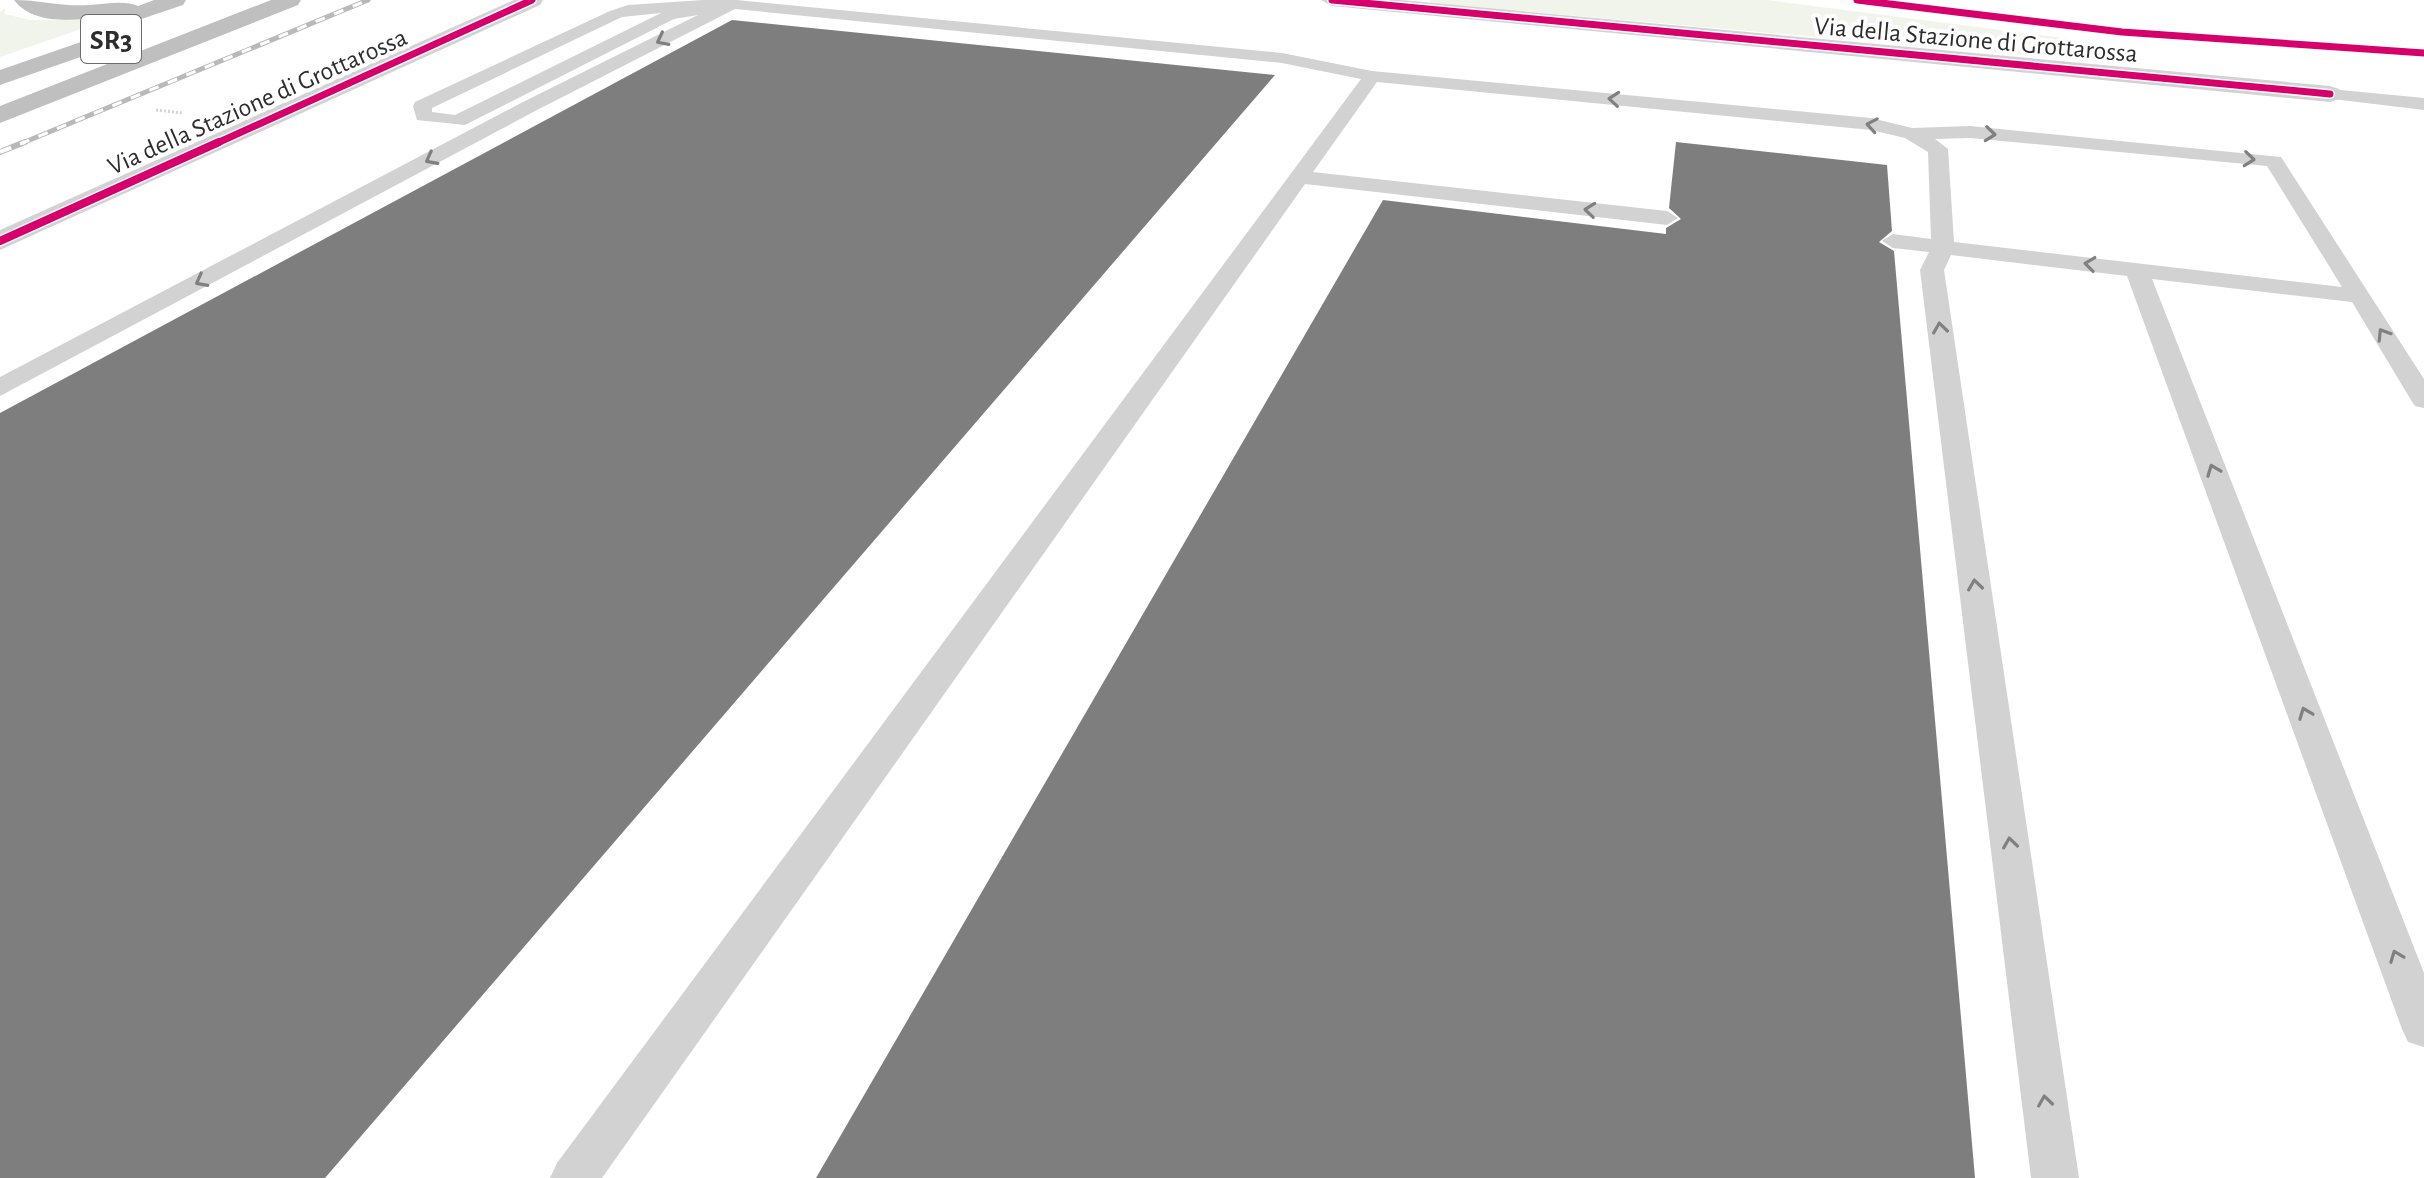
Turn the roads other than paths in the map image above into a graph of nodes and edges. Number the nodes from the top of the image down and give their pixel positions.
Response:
1 (9, 0) edge
2 (25, 0) edge
3 (158, 0) edge
4 (290, 0) edge
5 (532, 0) edge
6 (698, 0) edge
7 (1332, 0) edge
8 (184, 5) edge
9 (731, 5) junction
10 (0, 6) edge
11 (0, 61) edge
12 (1372, 76) junction
13 (0, 78) edge
14 (2330, 94) joint
15 (2424, 104) edge
16 (0, 115) edge
17 (1912, 134) junction
18 (1299, 177) junction
19 (1667, 218) dead end
20 (0, 241) edge
21 (1893, 241) dead end
22 (1943, 247) junction
23 (2137, 270) junction
24 (2360, 296) junction
25 (0, 388) edge
26 (2424, 400) edge
27 (2424, 1029) edge
28 (574, 1178) edge
29 (2055, 1178) edge

1 - 10 highway
2 - 3 highway
4 - 16 highway
5 - 20 street, Via della Stazione di Grottarossa
6 - 9 lane
7 - 14 street, Via della Stazione di Grottarossa
8 - 11 highway, SR3
8 - 13 highway, SR3
9 - 9 lane
9 - 12 lane
9 -> 25 lane
17 -> 12 lane
12 - 18 lane
14 - 15 lane
17 - 22 lane
17 -> 24 lane
19 -> 18 lane
18 - 28 lane
21 - 22 lane
23 -> 22 lane
29 -> 22 lane
23 - 24 lane
27 -> 23 lane
26 -> 24 lane

